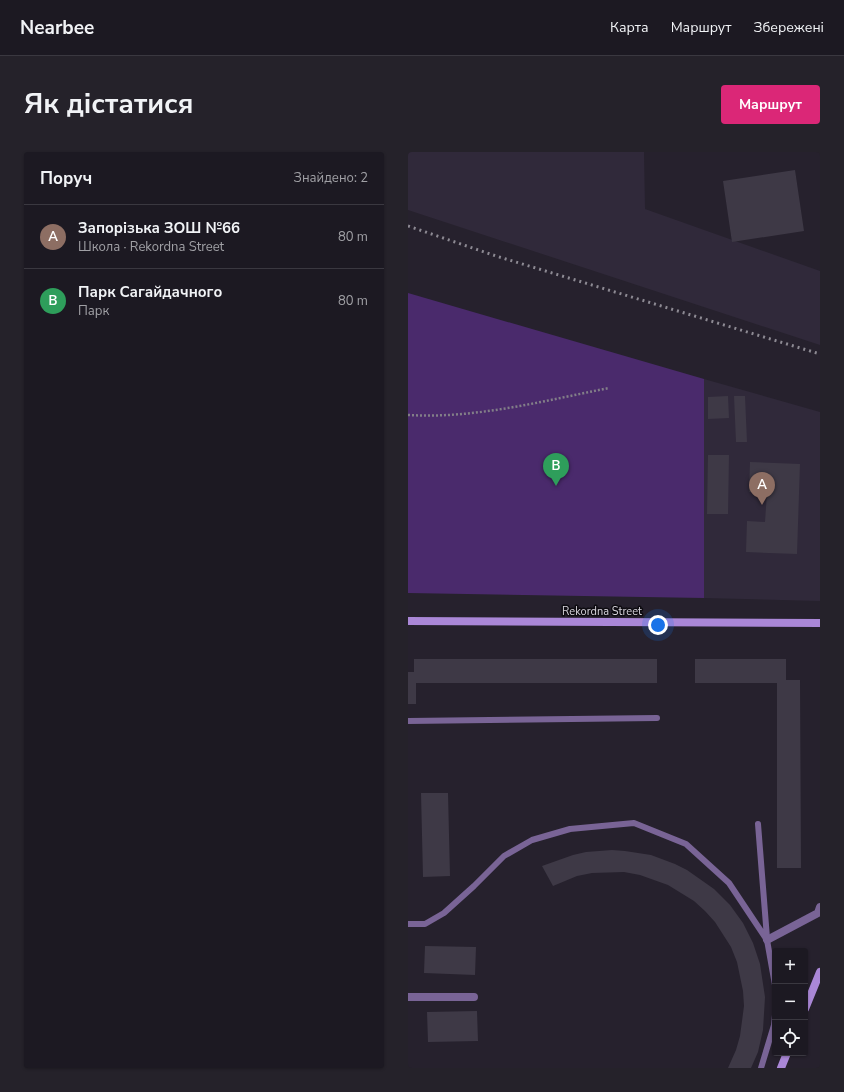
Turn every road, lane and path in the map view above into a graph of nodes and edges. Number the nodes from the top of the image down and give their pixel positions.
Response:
1 (609, 388) dead end
2 (408, 415) edge
3 (408, 621) edge
4 (820, 623) edge
5 (657, 718) dead end
6 (408, 721) edge
7 (758, 824) dead end
8 (820, 907) edge
9 (408, 924) edge
10 (767, 940) junction
11 (820, 972) edge
12 (775, 984) edge
13 (408, 997) edge
14 (474, 998) dead end
15 (808, 1002) edge
16 (774, 1020) edge
17 (786, 1056) edge
18 (761, 1068) edge
19 (781, 1068) edge

1 - 2 path
3 - 4 street, Rekordna Street
5 - 6 lane
7 - 10 lane
8 - 10 street
9 - 10 lane
10 - 12 lane
11 - 15 street
13 - 14 street
16 - 18 lane
17 - 19 street

